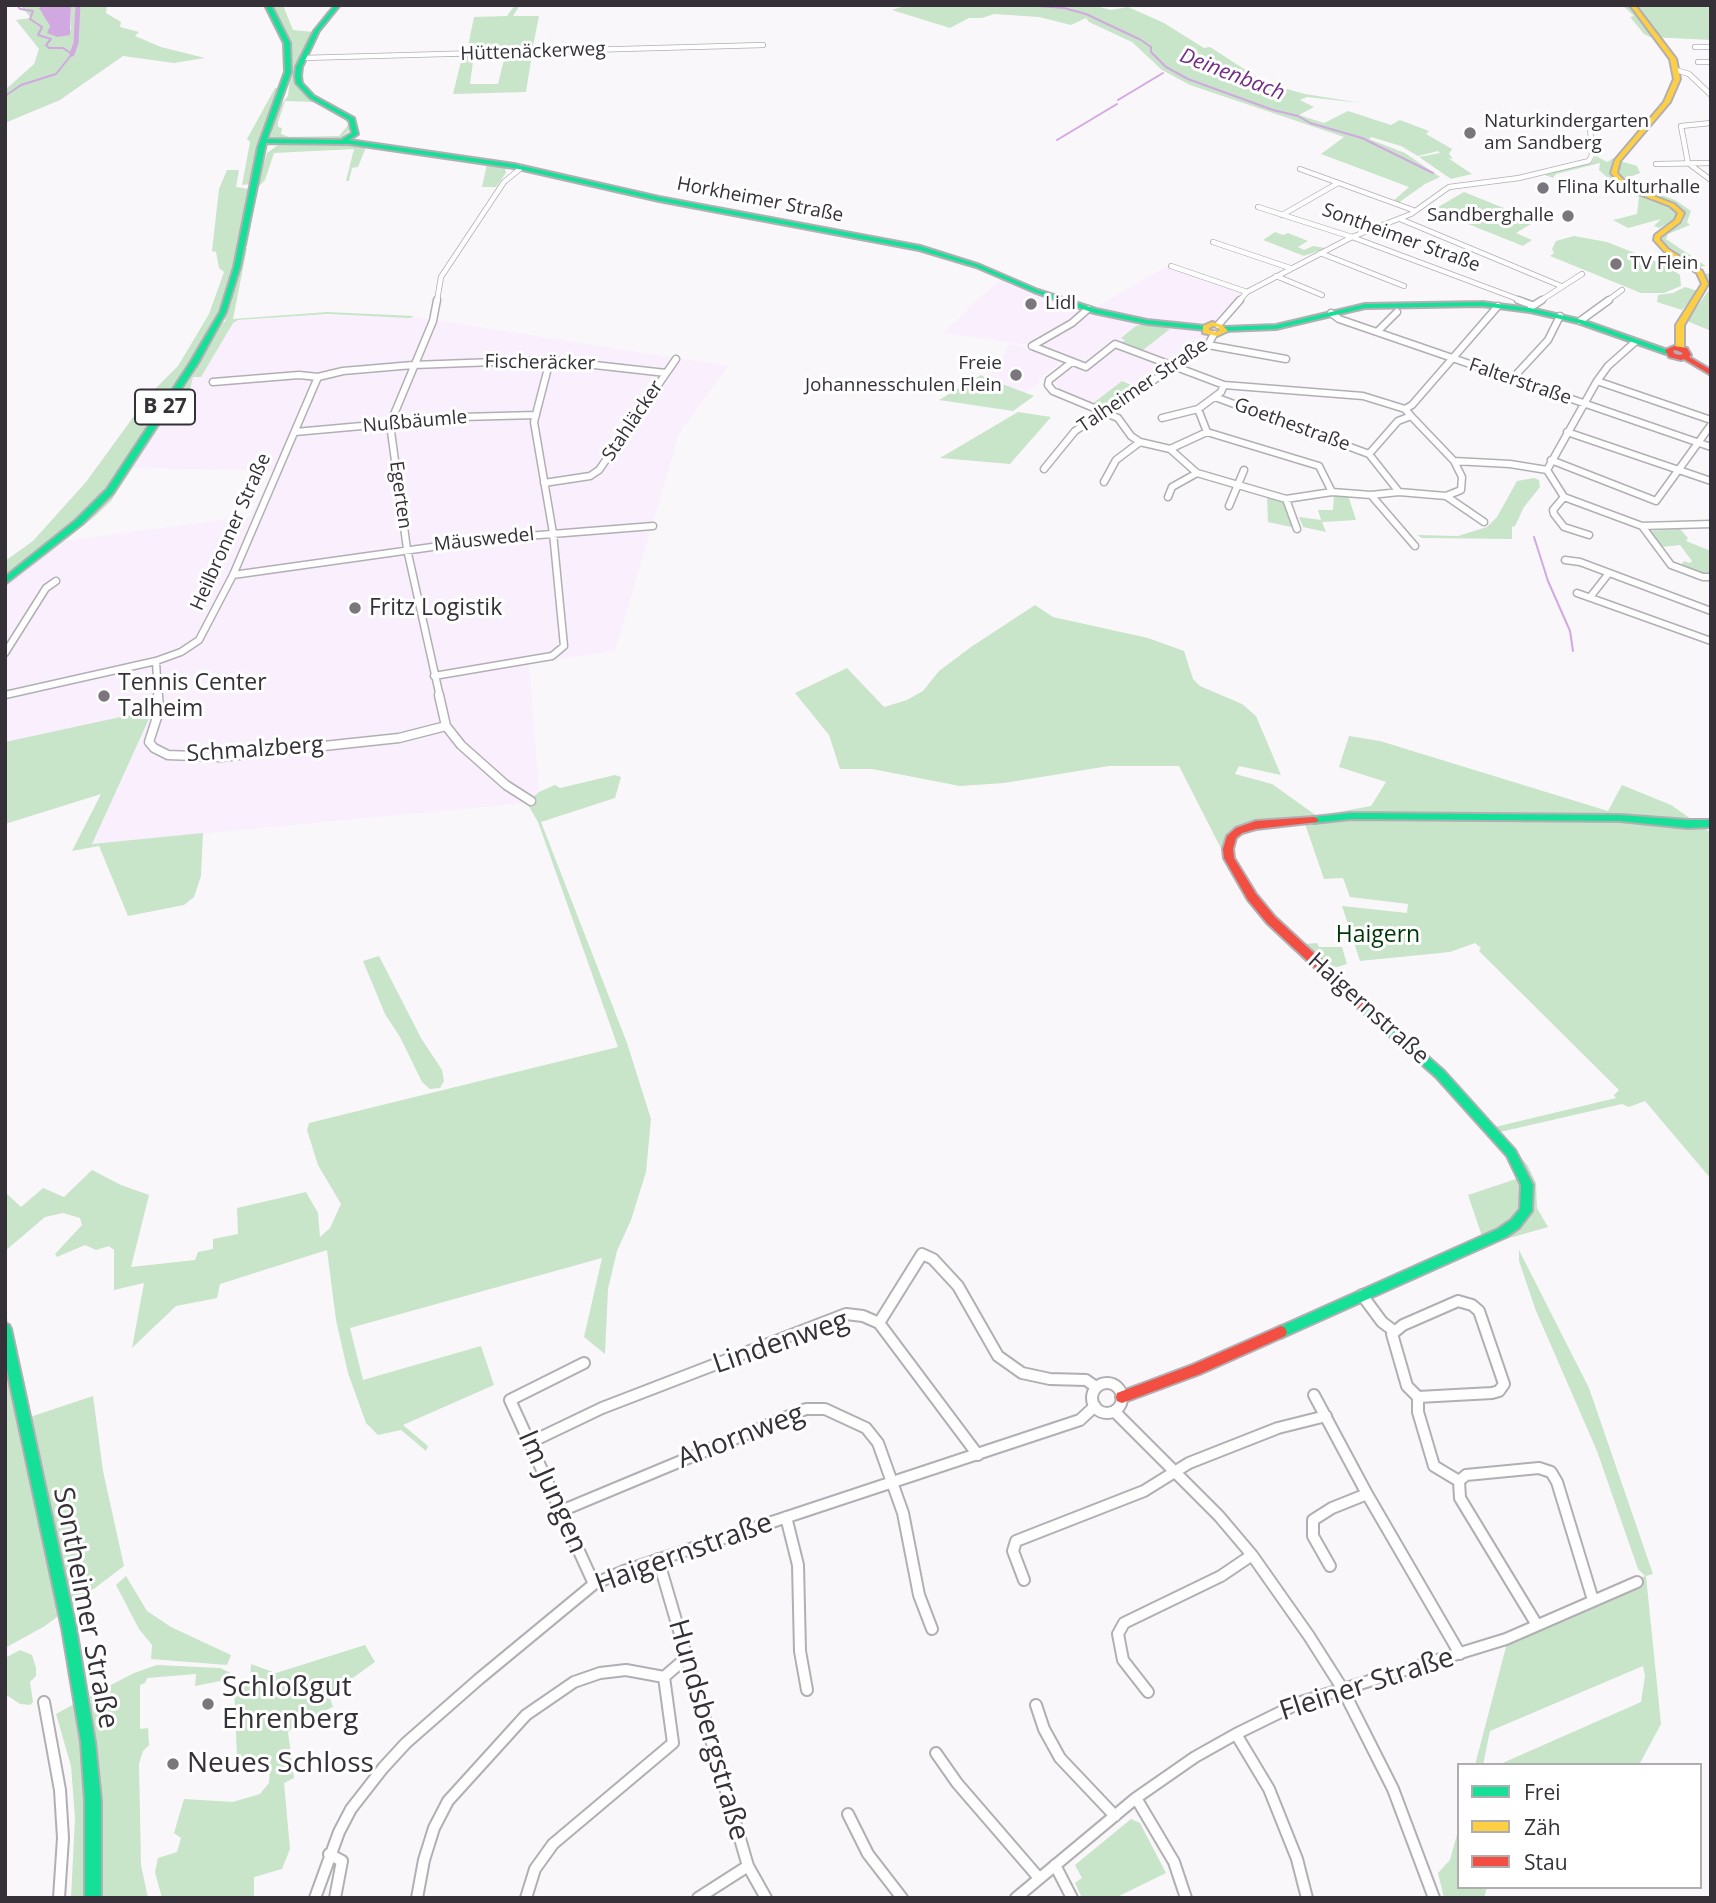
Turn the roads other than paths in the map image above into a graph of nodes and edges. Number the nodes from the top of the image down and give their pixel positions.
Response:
1 (268, 5) edge
2 (338, 5) edge
3 (1632, 5) edge
4 (763, 45) dead end
5 (1695, 47) dead end
6 (1711, 47) edge
7 (303, 58) junction
8 (1698, 62) dead end
9 (1711, 62) edge
10 (1676, 70) junction
11 (1711, 95) edge
12 (1711, 123) edge
13 (1648, 125) junction
14 (354, 133) junction
15 (263, 141) junction
16 (301, 141) junction
17 (341, 142) junction
18 (278, 144) junction
19 (363, 144) junction
20 (259, 156) junction
21 (1688, 163) junction
22 (1711, 163) edge
23 (1656, 164) dead end
24 (505, 165) junction
25 (521, 168) junction
26 (1300, 169) dead end
27 (510, 177) junction
28 (1711, 180) edge
29 (1338, 183) junction
30 (1258, 207) dead end
31 (1413, 210) junction
32 (1282, 215) junction
33 (1400, 219) junction
34 (1352, 237) junction
35 (1213, 242) dead end
36 (1321, 253) junction
37 (1171, 266) dead end
38 (1290, 268) junction
39 (1582, 274) dead end
40 (1276, 276) junction
41 (1404, 286) dead end
42 (1561, 286) junction
43 (1622, 290) dead end
44 (1247, 292) junction
45 (1322, 295) dead end
46 (1498, 306) junction
47 (1531, 307) junction
48 (1088, 309) junction
49 (1397, 312) dead end
50 (1331, 313) junction
51 (1560, 316) junction
52 (1580, 321) junction
53 (1215, 329) junction
54 (1377, 332) junction
55 (1635, 342) junction
56 (1208, 345) junction
57 (1678, 353) junction
58 (1452, 358) junction
59 (676, 359) dead end
60 (1286, 359) dead end
61 (550, 360) junction
62 (1072, 362) junction
63 (413, 365) junction
64 (1175, 367) junction
65 (666, 373) junction
66 (1711, 373) edge
67 (318, 377) junction
68 (1512, 379) junction
69 (1597, 381) junction
70 (213, 382) dead end
71 (1224, 385) junction
72 (1215, 397) junction
73 (1585, 404) junction
74 (1198, 409) junction
75 (1405, 409) junction
76 (1107, 412) junction
77 (536, 415) junction
78 (1411, 416) junction
79 (1162, 418) dead end
80 (1711, 423) edge
81 (390, 424) junction
82 (295, 432) junction
83 (1207, 432) junction
84 (1567, 432) junction
85 (1140, 442) junction
86 (1697, 442) junction
87 (1711, 447) edge
88 (1170, 449) junction
89 (1368, 454) junction
90 (1551, 460) junction
91 (1454, 461) junction
92 (1044, 469) dead end
93 (1244, 470) dead end
94 (1546, 470) junction
95 (1678, 470) junction
96 (1197, 473) junction
97 (1711, 481) edge
98 (1104, 482) dead end
99 (544, 483) junction
100 (1236, 484) junction
101 (1332, 492) junction
102 (1399, 492) junction
103 (1371, 495) junction
104 (1446, 496) junction
105 (1564, 497) junction
106 (1168, 498) dead end
107 (1286, 499) junction
108 (1229, 506) dead end
109 (1484, 522) dead end
110 (1711, 524) edge
111 (653, 526) dead end
112 (1642, 526) junction
113 (1297, 529) dead end
114 (554, 533) junction
115 (1589, 535) dead end
116 (1415, 546) dead end
117 (407, 549) junction
118 (1565, 560) dead end
119 (1609, 573) junction
120 (233, 575) junction
121 (1711, 577) edge
122 (5, 580) edge
123 (56, 581) dead end
124 (1577, 593) dead end
125 (1591, 596) junction
126 (1711, 611) edge
127 (1711, 641) edge
128 (5, 653) edge
129 (156, 661) junction
130 (434, 676) junction
131 (5, 695) edge
132 (446, 726) junction
133 (531, 801) dead end
134 (1711, 823) edge
135 (1362, 1295) junction
136 (879, 1323) junction
137 (5, 1329) edge
138 (1394, 1331) junction
139 (584, 1363) dead end
140 (1096, 1387) junction
141 (1314, 1395) dead end
142 (1122, 1397) junction
143 (1418, 1397) junction
144 (1095, 1406) junction
145 (1114, 1411) junction
146 (1325, 1416) junction
147 (531, 1442) junction
148 (978, 1455) junction
149 (1176, 1472) junction
150 (1460, 1481) junction
151 (890, 1482) junction
152 (1367, 1494) junction
153 (561, 1511) junction
154 (786, 1517) junction
155 (1252, 1555) junction
156 (658, 1559) junction
157 (1330, 1566) dead end
158 (1024, 1580) dead end
159 (1637, 1582) dead end
160 (594, 1584) junction
161 (1593, 1600) junction
162 (1537, 1625) junction
163 (932, 1629) dead end
164 (1460, 1654) junction
165 (686, 1658) junction
166 (664, 1677) junction
167 (1342, 1688) junction
168 (807, 1690) dead end
169 (1148, 1692) dead end
170 (44, 1702) dead end
171 (1036, 1705) dead end
172 (1236, 1734) junction
173 (936, 1753) dead end
174 (1136, 1798) junction
175 (848, 1814) dead end
176 (1115, 1816) junction
177 (329, 1854) junction
178 (1055, 1865) junction
179 (748, 1866) junction
180 (1039, 1878) junction
181 (59, 1898) edge
182 (93, 1898) edge
183 (315, 1898) edge
184 (335, 1898) edge
185 (417, 1898) edge
186 (526, 1898) edge
187 (698, 1898) edge
188 (766, 1898) edge
189 (902, 1898) edge
190 (1016, 1898) edge
191 (1072, 1898) edge
192 (1186, 1898) edge
193 (1307, 1898) edge
194 (1434, 1898) edge

1 - 15 main road, B 27
2 - 7 main road
3 - 10 main road
4 - 7 street, Hüttenäckerweg
5 - 6 street
7 - 14 main road
8 - 9 street
10 - 11 street
10 - 13 main road
12 - 21 street
13 - 31 street, Talheimer Straße
13 - 57 main road
14 - 17 main road
14 - 19 main road
15 - 16 main road, Horkheimer Straße
15 - 18 main road, Horkheimer Straße
15 - 20 main road, B 27
16 - 17 main road, Horkheimer Straße
16 - 18 main road, Horkheimer Straße
17 - 19 main road, Horkheimer Straße
18 - 20 main road
19 - 24 main road, Horkheimer Straße
20 - 122 main road, B 27
21 - 22 street
21 - 23 street
21 - 28 street
24 - 25 main road, Horkheimer Straße
24 - 27 street
25 - 27 street, Egerten
25 - 48 main road, Horkheimer Straße
26 - 29 street
27 - 63 street, Egerten
29 - 31 street
29 - 32 street
30 - 32 street, Sontheimer Straße
31 - 33 street, Talheimer Straße
32 - 34 street, Sontheimer Straße
33 - 34 street, Talheimer Straße
33 - 42 street
34 - 36 street, Talheimer Straße
34 - 47 street, Sontheimer Straße
35 - 38 street
36 - 38 street, Talheimer Straße
36 - 41 street
37 - 44 street
38 - 40 street, Talheimer Straße
39 - 42 street
40 - 44 street, Talheimer Straße
40 - 45 street
42 - 47 street
43 - 52 street
44 - 53 street, Talheimer Straße
46 - 47 main road, Horkheimer Straße
46 - 50 main road, Horkheimer Straße
46 - 58 street
47 - 51 main road, Horkheimer Straße
48 - 53 main road, Horkheimer Straße
48 - 62 street
49 - 54 street
50 - 53 main road, Horkheimer Straße
50 - 54 street, Falterstraße
51 - 52 main road, Horkheimer Straße
51 - 68 street
52 - 55 main road, Horkheimer Straße
53 - 56 street, Talheimer Straße
54 - 58 street, Falterstraße
55 - 57 main road, Horkheimer Straße
55 - 69 street
56 - 60 street
56 - 64 street, Talheimer Straße
57 - 66 main road
58 - 68 street, Falterstraße
58 - 75 street
59 - 65 street, Stahläcker
61 - 63 street, Fischeräcker
61 - 65 street, Fischeräcker
61 - 77 street
62 - 64 street
62 - 76 street
63 - 67 street
63 - 81 street, Egerten
64 - 71 street
64 - 76 street, Talheimer Straße
65 - 99 street, Stahläcker
67 - 70 street
67 - 82 street, Heilbronner Straße
68 - 73 street, Falterstraße
69 - 73 street
69 - 80 street
71 - 72 street
71 - 75 street
72 - 74 street
72 - 89 street, Goethestraße
73 - 84 street
73 - 86 street, Falterstraße
74 - 79 street
74 - 83 street
75 - 78 street
76 - 85 street
76 - 92 street, Talheimer Straße
77 - 81 street, Nußbäumle
77 - 99 street
78 - 89 street
78 - 91 street
80 - 86 street
81 - 82 street, Nußbäumle
81 - 117 street, Egerten
82 - 120 street, Heilbronner Straße
83 - 88 street
83 - 101 street
84 - 90 street
84 - 95 street
85 - 88 street
85 - 98 street
86 - 87 street, Falterstraße
86 - 95 street
88 - 96 street
89 - 102 street
90 - 94 street
90 - 95 street
91 - 94 street
91 - 104 street
93 - 100 street
94 - 105 street
95 - 97 street
96 - 100 street
96 - 106 street
99 - 114 street
100 - 107 street
100 - 108 street
101 - 103 street
101 - 107 street
102 - 103 street
102 - 104 street
103 - 116 street
104 - 109 street
105 - 112 street
105 - 115 street
107 - 113 street
110 - 112 street
111 - 114 street, Mäuswedel
112 - 121 street
114 - 117 street, Mäuswedel
114 - 130 street
117 - 120 street, Mäuswedel
117 - 130 street, Egerten
118 - 119 street
119 - 125 street
119 - 126 street
120 - 129 street, Heilbronner Straße
123 - 128 street
124 - 125 street
125 - 127 street
129 - 131 street, Heilbronner Straße
129 - 132 street, Schmalzberg
130 - 132 street, Egerten
132 - 133 street, Egerten
134 - 135 main road, Haigernstraße
135 - 138 street
135 - 142 main road, Haigernstraße
136 - 140 street
136 - 147 street, Lindenweg
136 - 148 street, Lindenweg
137 - 182 main road, Sontheimer Straße
138 - 143 street
138 - 143 street
139 - 147 street, Im Jungen
140 - 142 street
140 - 144 street
141 - 146 street
142 - 145 street
143 - 150 street
144 - 145 street
144 - 148 street, Haigernstraße
145 - 149 street
146 - 149 street
146 - 152 street
147 - 153 street, Im Jungen
148 - 151 street, Haigernstraße
149 - 155 street
149 - 158 street
150 - 161 street
150 - 162 street
151 - 153 street, Ahornweg
151 - 154 street, Haigernstraße
151 - 163 street, Ahornweg
152 - 157 street
152 - 164 street
153 - 160 street, Im Jungen
154 - 156 street, Haigernstraße
154 - 168 street
155 - 167 street
155 - 169 street
156 - 160 street, Haigernstraße
156 - 165 street, Hundsbergstraße
159 - 161 street, Fleiner Straße
160 - 177 street, Haigernstraße
161 - 162 street, Fleiner Straße
162 - 164 street, Fleiner Straße
164 - 167 street, Fleiner Straße
165 - 166 street
165 - 179 street, Hundsbergstraße
166 - 185 street
166 - 186 street
167 - 172 street, Fleiner Straße
167 - 194 street
170 - 181 street
171 - 176 street
172 - 174 street, Fleiner Straße
172 - 193 street
173 - 180 street
174 - 176 street, Fleiner Straße
174 - 192 street
175 - 189 street
176 - 178 street, Fleiner Straße
177 - 183 street, Haigernstraße
177 - 184 street
178 - 180 street, Fleiner Straße
178 - 191 street
179 - 187 street
179 - 188 street, Hundsbergstraße
180 - 190 street, Fleiner Straße

